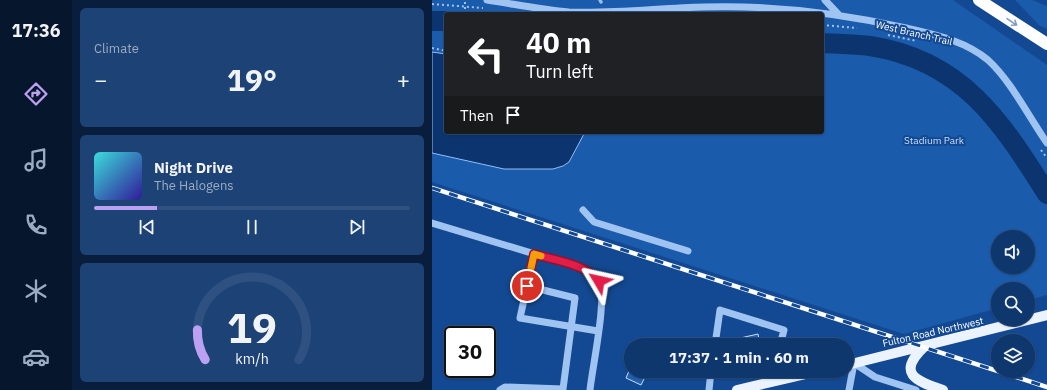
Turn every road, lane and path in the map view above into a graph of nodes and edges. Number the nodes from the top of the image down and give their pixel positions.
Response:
1 (465, 0) edge
2 (487, 0) edge
3 (746, 0) edge
4 (825, 0) edge
5 (979, 0) edge
6 (432, 4) edge
7 (465, 7) junction
8 (739, 7) junction
9 (488, 9) dead end
10 (465, 12) edge
11 (810, 12) edge
12 (824, 13) edge
13 (838, 14) junction
14 (824, 25) edge
15 (858, 29) dead end
16 (886, 34) dead end
17 (922, 42) dead end
18 (1047, 44) edge
19 (432, 48) edge
20 (444, 51) edge
21 (1046, 141) edge
22 (1038, 145) dead end
23 (1047, 158) edge
24 (583, 210) dead end
25 (432, 223) edge
26 (688, 251) dead end
27 (534, 254) junction
28 (527, 286) junction
29 (1047, 315) edge
30 (571, 326) junction
31 (598, 330) junction
32 (716, 338) edge
33 (782, 338) edge
34 (926, 346) junction
35 (854, 363) edge
36 (854, 366) edge
37 (710, 378) edge
38 (775, 378) edge
39 (849, 378) edge
40 (500, 390) edge
41 (590, 390) edge
42 (709, 390) edge
43 (738, 390) edge
44 (849, 390) edge
45 (916, 390) edge
46 (943, 390) edge

1 - 7 path
2 - 8 street
3 - 8 street
4 - 13 street
5 -> 18 highway
6 - 7 path
7 - 9 path
7 - 10 path
8 - 11 street
12 - 13 street
13 - 21 street
14 - 15 path
16 - 17 path, West Branch Trail
19 - 20 path
22 - 23 path
24 - 26 street
25 - 27 street
27 - 28 street
27 - 31 street
28 - 30 street
28 - 30 street
29 - 34 main road, Fulton Road Northwest
30 - 31 street
30 - 40 street
31 - 41 street
32 - 33 street
34 - 35 main road, Fulton Road Northwest
34 - 46 main road
36 - 45 street
37 - 42 street
38 - 43 main road
39 - 44 street

